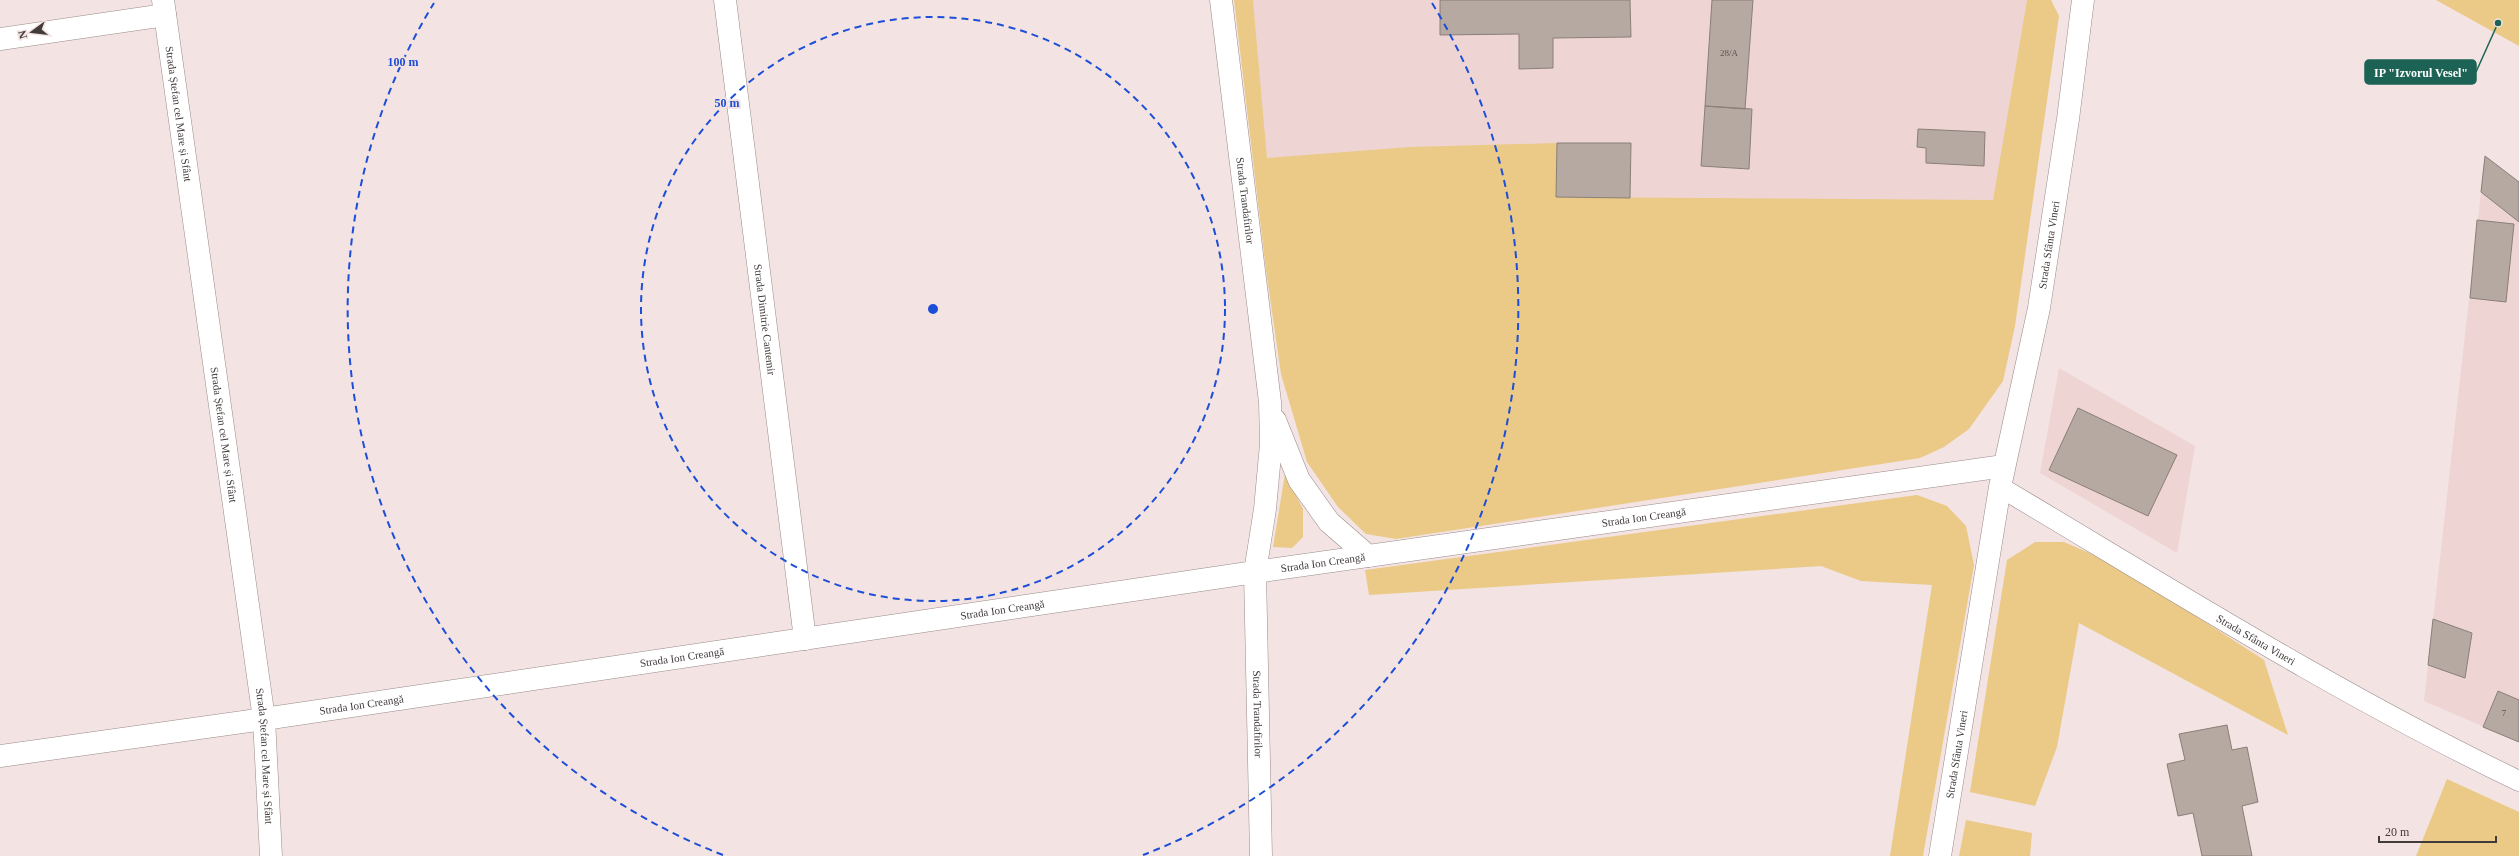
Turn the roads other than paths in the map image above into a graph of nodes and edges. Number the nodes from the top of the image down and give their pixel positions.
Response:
1 (725, 0) edge
2 (1221, 0) edge
3 (2083, 0) edge
4 (164, 7) edge
5 (0, 39) edge
6 (1270, 402) junction
7 (2002, 477) junction
8 (1368, 556) junction
9 (1255, 572) junction
10 (805, 638) junction
11 (264, 719) junction
12 (0, 756) edge
13 (2519, 781) edge
14 (272, 856) edge
15 (1261, 856) edge
16 (1940, 856) edge

1 - 10 street, Strada Dimitrie Cantemir
2 - 6 street, Strada Trandafirilor
3 - 7 street, Strada Sfânta Vineri
4 - 5 street, Strada Ștefan cel Mare și Sfânt
4 - 11 street, Strada Ștefan cel Mare și Sfânt
6 - 8 street
6 - 9 street, Strada Trandafirilor
7 - 8 street, Strada Ion Creangă
7 - 13 lane, Strada Sfânta Vineri
7 - 16 street, Strada Sfânta Vineri
8 - 9 street, Strada Ion Creangă
9 - 10 street, Strada Ion Creangă
9 - 15 street, Strada Trandafirilor
10 - 11 street, Strada Ion Creangă
11 - 12 street, Strada Ion Creangă
11 - 14 street, Strada Ștefan cel Mare și Sfânt

